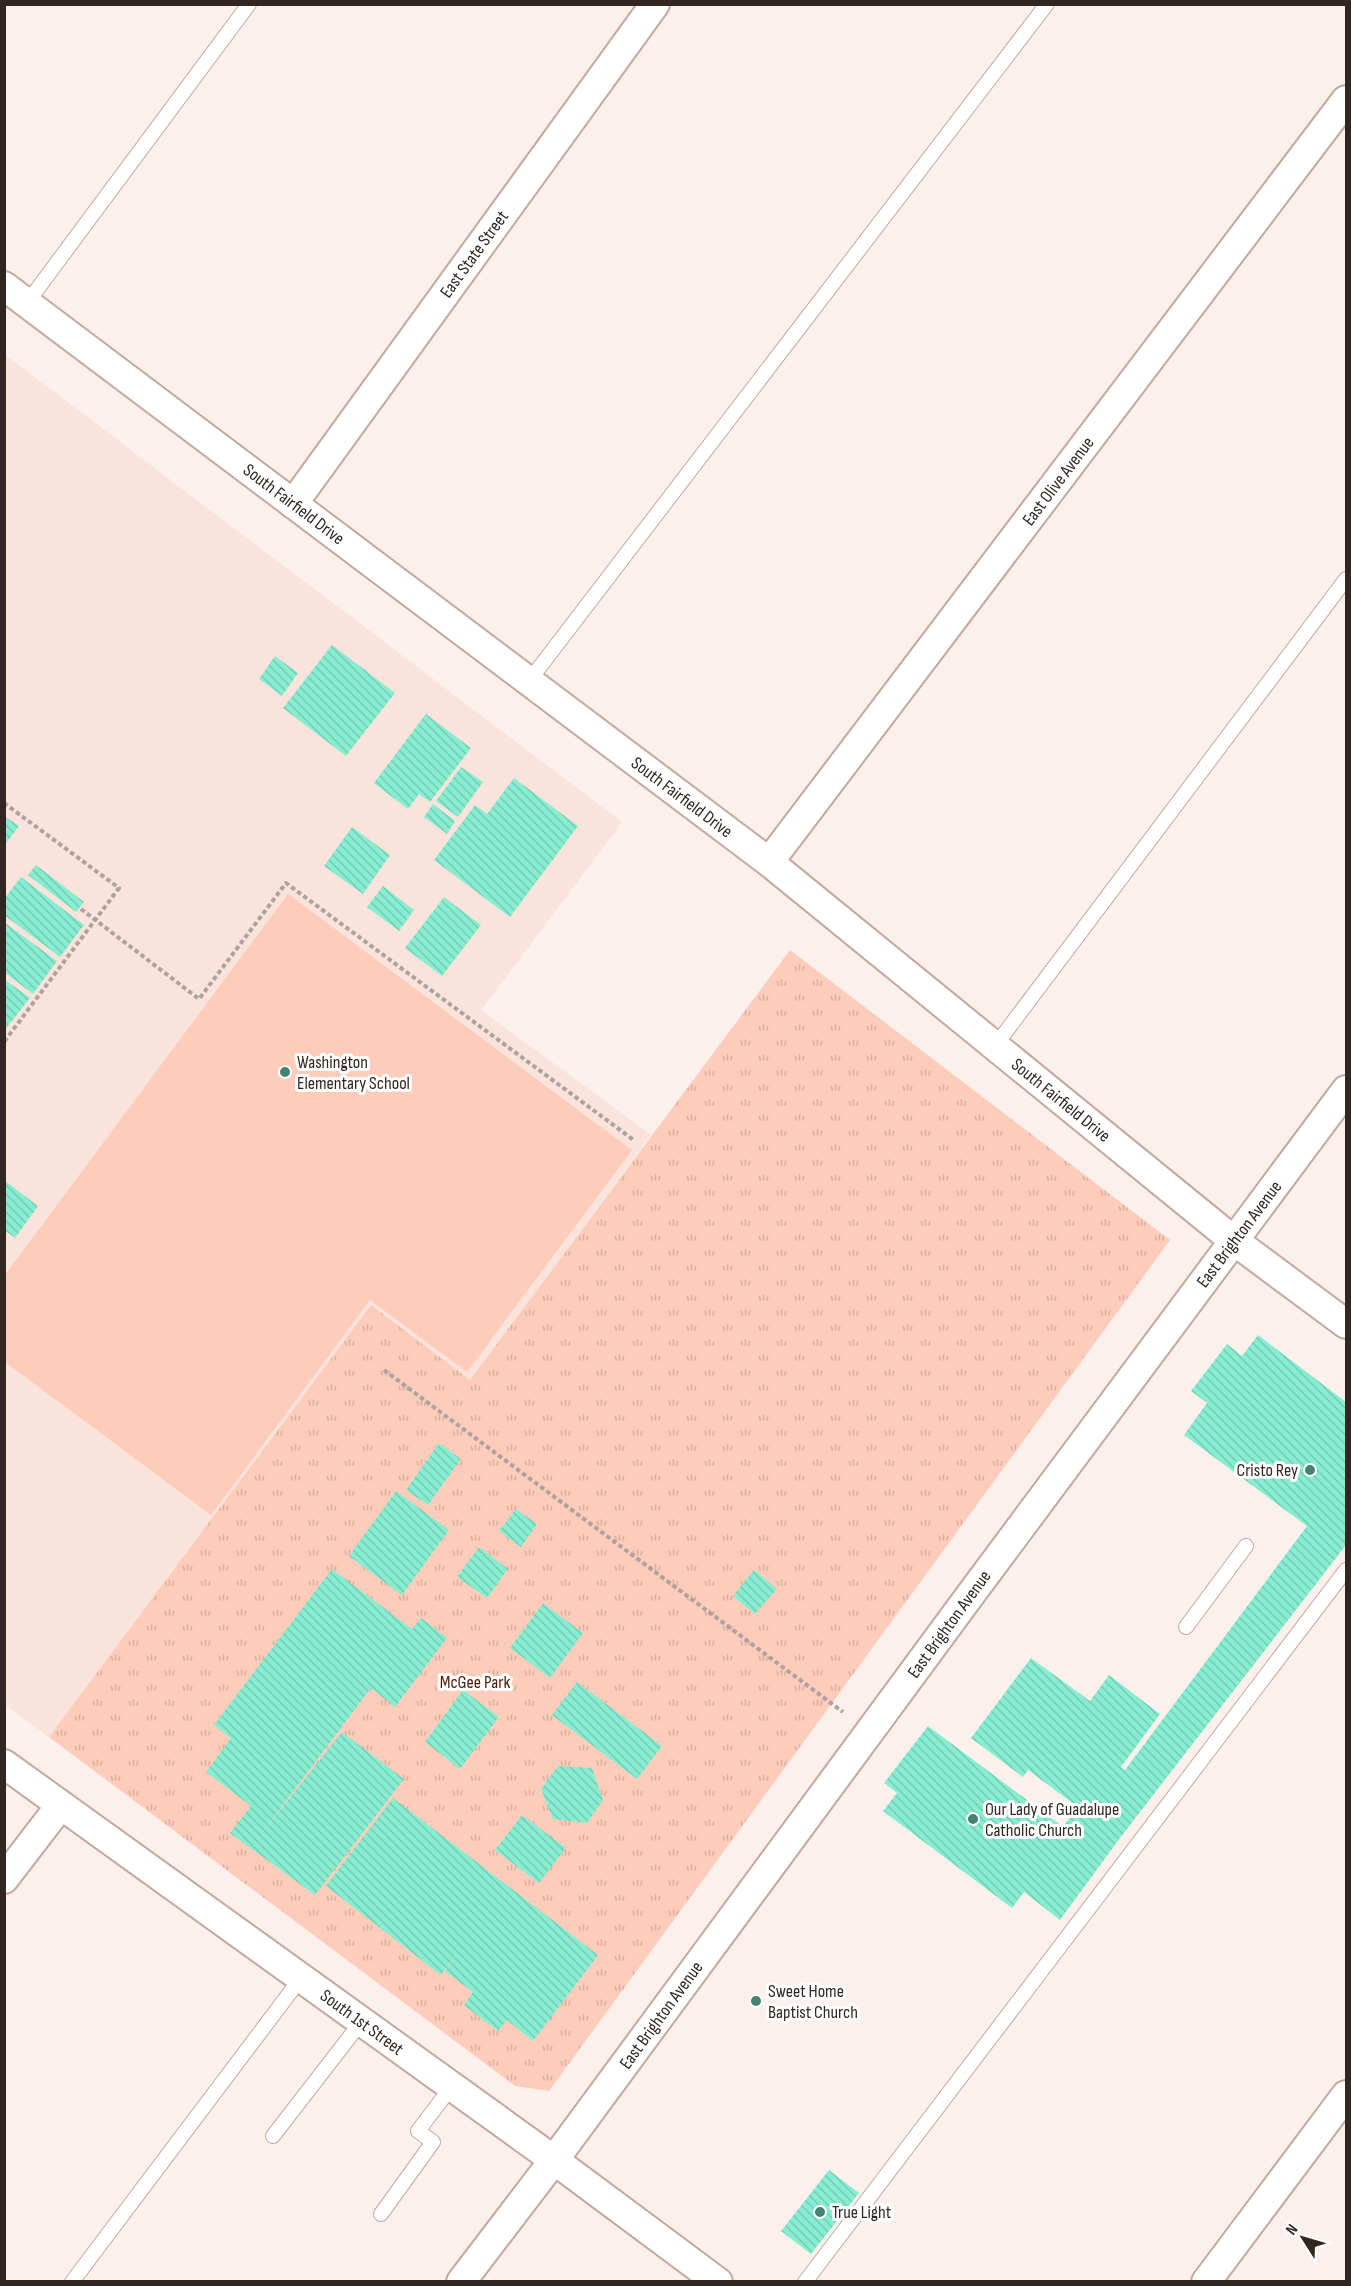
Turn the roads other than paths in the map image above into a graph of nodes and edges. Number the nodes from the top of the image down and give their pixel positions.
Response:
1 (249, 4) edge
2 (655, 4) edge
3 (1047, 4) edge
4 (1347, 100) edge
5 (4, 286) edge
6 (27, 303) junction
7 (292, 504) junction
8 (1347, 579) edge
9 (529, 681) junction
10 (769, 862) junction
11 (994, 1046) junction
12 (1347, 1090) edge
13 (1233, 1240) junction
14 (1347, 1324) edge
15 (1246, 1546) dead end
16 (1347, 1570) edge
17 (1186, 1627) dead end
18 (4, 1764) edge
19 (60, 1806) junction
20 (4, 1879) edge
21 (300, 1978) junction
22 (362, 2021) junction
23 (452, 2086) junction
24 (1347, 2095) edge
25 (273, 2136) dead end
26 (554, 2160) junction
27 (381, 2214) dead end
28 (72, 2282) edge
29 (461, 2282) edge
30 (718, 2282) edge
31 (805, 2282) edge
32 (1206, 2282) edge

1 - 6 lane
2 - 7 street, East State Street
3 - 9 lane
4 - 10 street, East Olive Avenue
5 - 6 street, South Fairfield Drive
6 - 7 street, South Fairfield Drive
7 - 9 street, South Fairfield Drive
8 - 11 lane
9 - 10 street, South Fairfield Drive
10 - 11 street, South Fairfield Drive
11 - 13 street, South Fairfield Drive
12 - 13 street, East Brighton Avenue
13 - 14 street, South Fairfield Drive
13 - 26 street, East Brighton Avenue
15 - 17 lane
16 - 31 lane
18 - 19 street, South 1st Street
19 - 20 street
19 - 21 street, South 1st Street
21 - 22 street, South 1st Street
21 - 28 lane
22 - 23 street, South 1st Street
22 - 25 lane
23 - 26 street, South 1st Street
23 - 27 lane
24 - 32 street
26 - 29 street, East Brighton Avenue
26 - 30 street, South 1st Street

